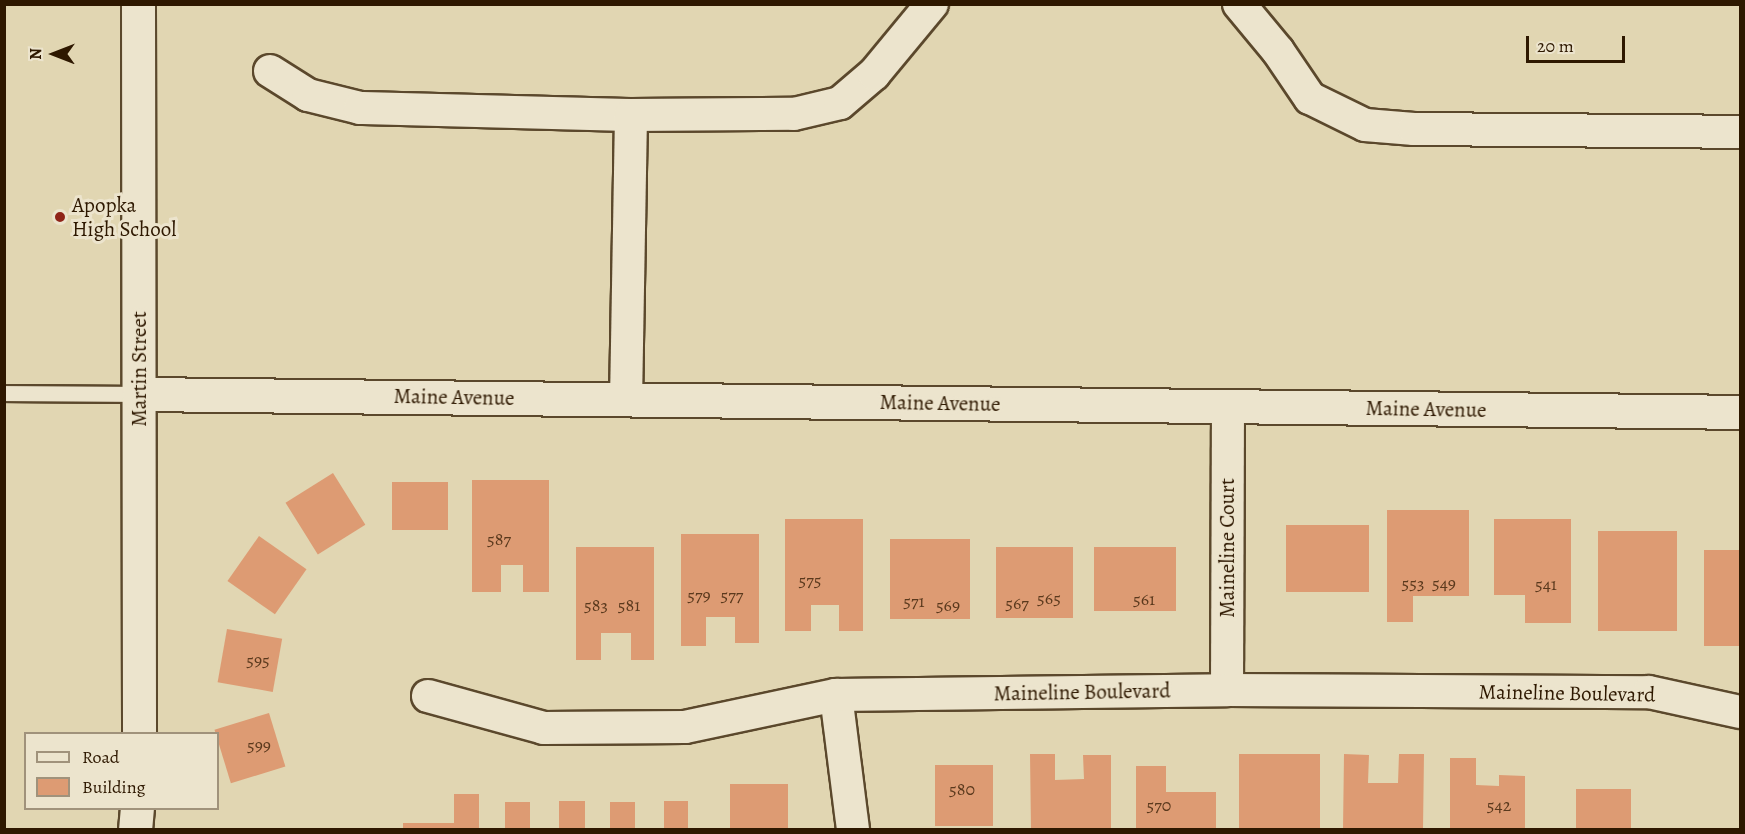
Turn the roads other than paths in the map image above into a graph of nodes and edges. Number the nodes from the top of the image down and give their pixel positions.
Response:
1 (138, 4) edge
2 (932, 4) edge
3 (1239, 4) edge
4 (270, 71) dead end
5 (631, 115) junction
6 (1740, 132) edge
7 (4, 393) edge
8 (139, 394) junction
9 (626, 399) junction
10 (1228, 406) junction
11 (1740, 412) edge
12 (1227, 690) junction
13 (836, 695) junction
14 (428, 696) dead end
15 (1740, 712) edge
16 (139, 732) edge
17 (137, 810) edge
18 (135, 830) edge
19 (853, 830) edge

1 - 8 street, Martin Street
2 - 5 street
3 - 6 street
4 - 5 street
5 - 9 street
7 - 8 lane
8 - 9 street, Maine Avenue
8 - 16 street, Martin Street
9 - 10 street, Maine Avenue
10 - 11 street, Maine Avenue
10 - 12 street, Maineline Court
12 - 13 street, Maineline Boulevard
12 - 15 street, Maineline Boulevard
13 - 14 street, Maineline Boulevard
13 - 19 street
17 - 18 street

